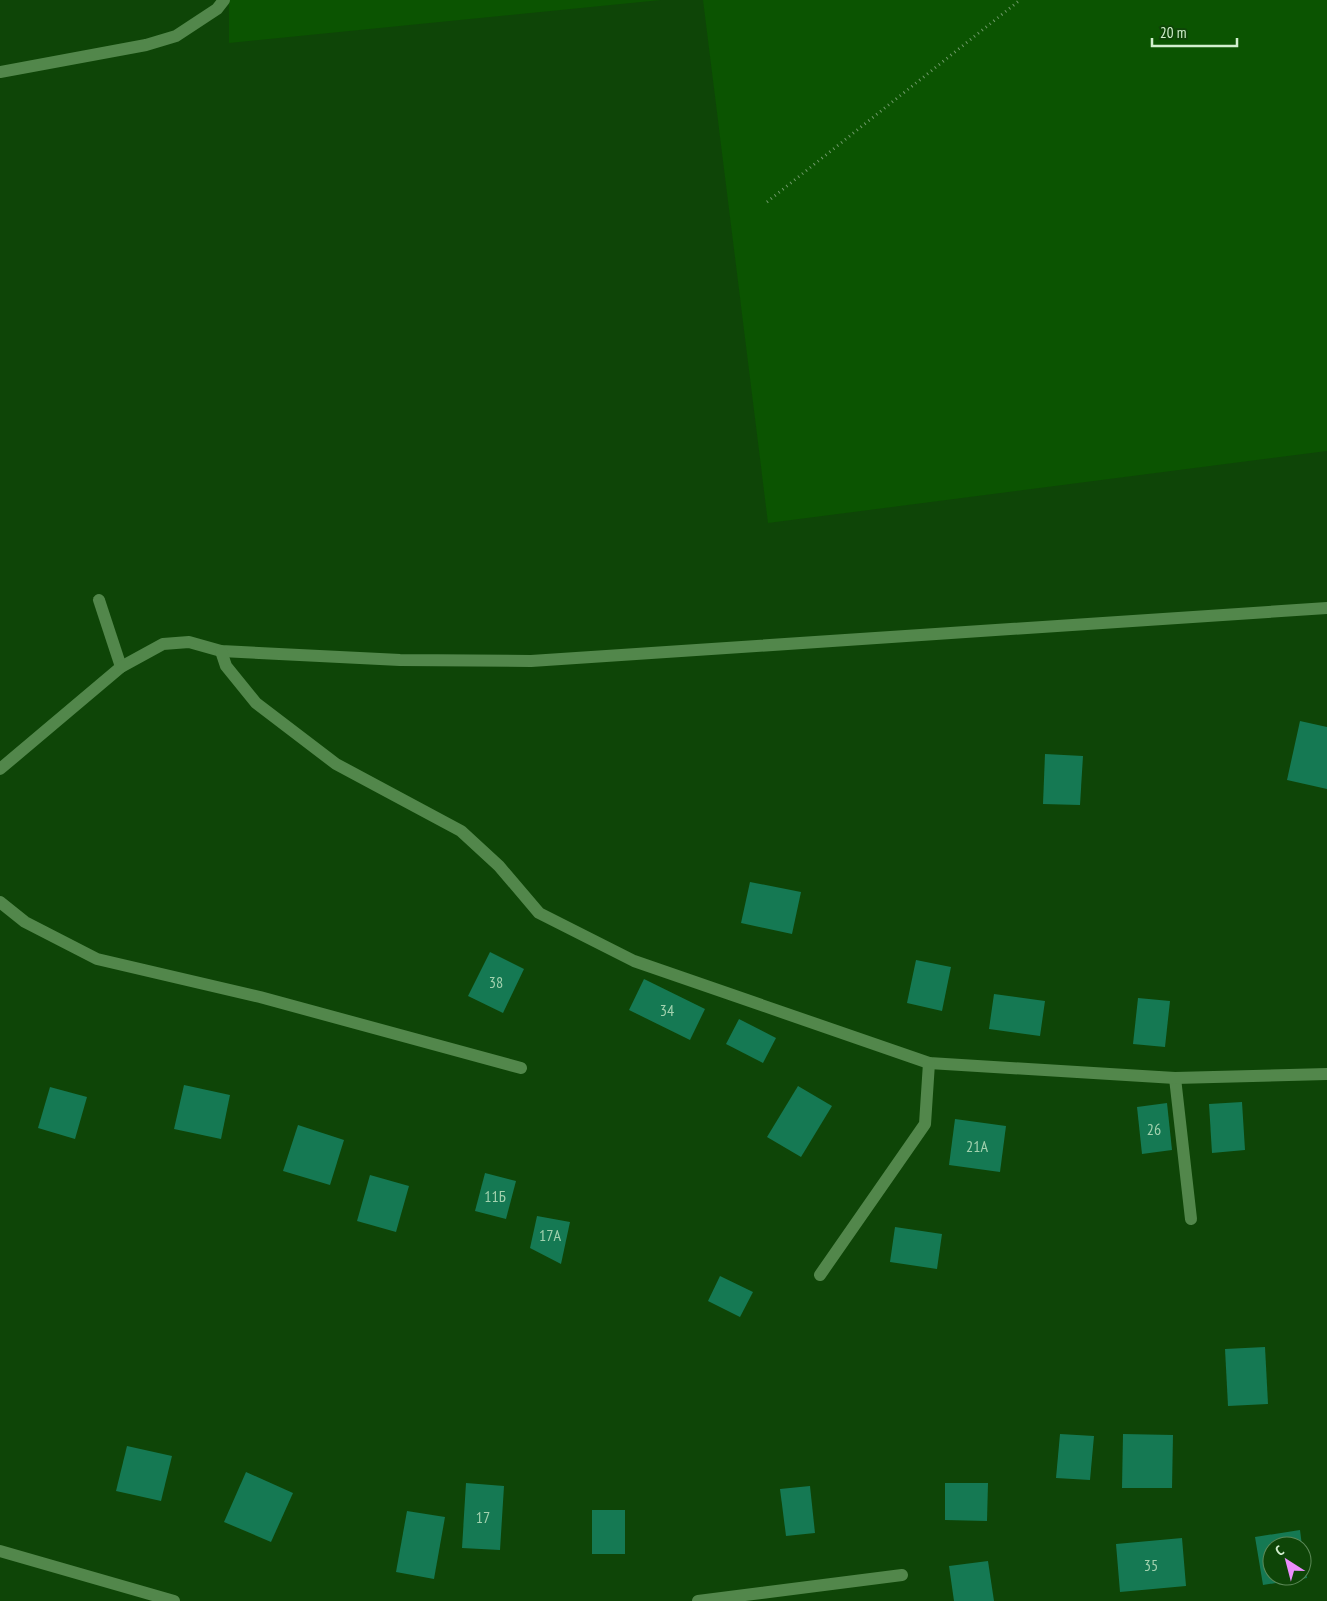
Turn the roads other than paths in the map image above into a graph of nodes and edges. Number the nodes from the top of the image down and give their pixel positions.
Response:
1 (224, 0) edge
2 (0, 72) edge
3 (99, 600) dead end
4 (1327, 608) edge
5 (221, 651) junction
6 (121, 667) junction
7 (0, 769) edge
8 (0, 902) edge
9 (929, 1063) junction
10 (521, 1068) dead end
11 (1327, 1074) edge
12 (1176, 1078) junction
13 (1191, 1219) dead end
14 (820, 1276) dead end
15 (0, 1551) edge
16 (902, 1575) dead end
17 (174, 1601) edge
18 (698, 1601) edge

1 - 2 street
3 - 6 street
4 - 5 street
5 - 6 street
5 - 9 street
6 - 7 street
8 - 10 street
9 - 12 street
9 - 14 street
11 - 12 street
12 - 13 street
15 - 17 street
16 - 18 street

